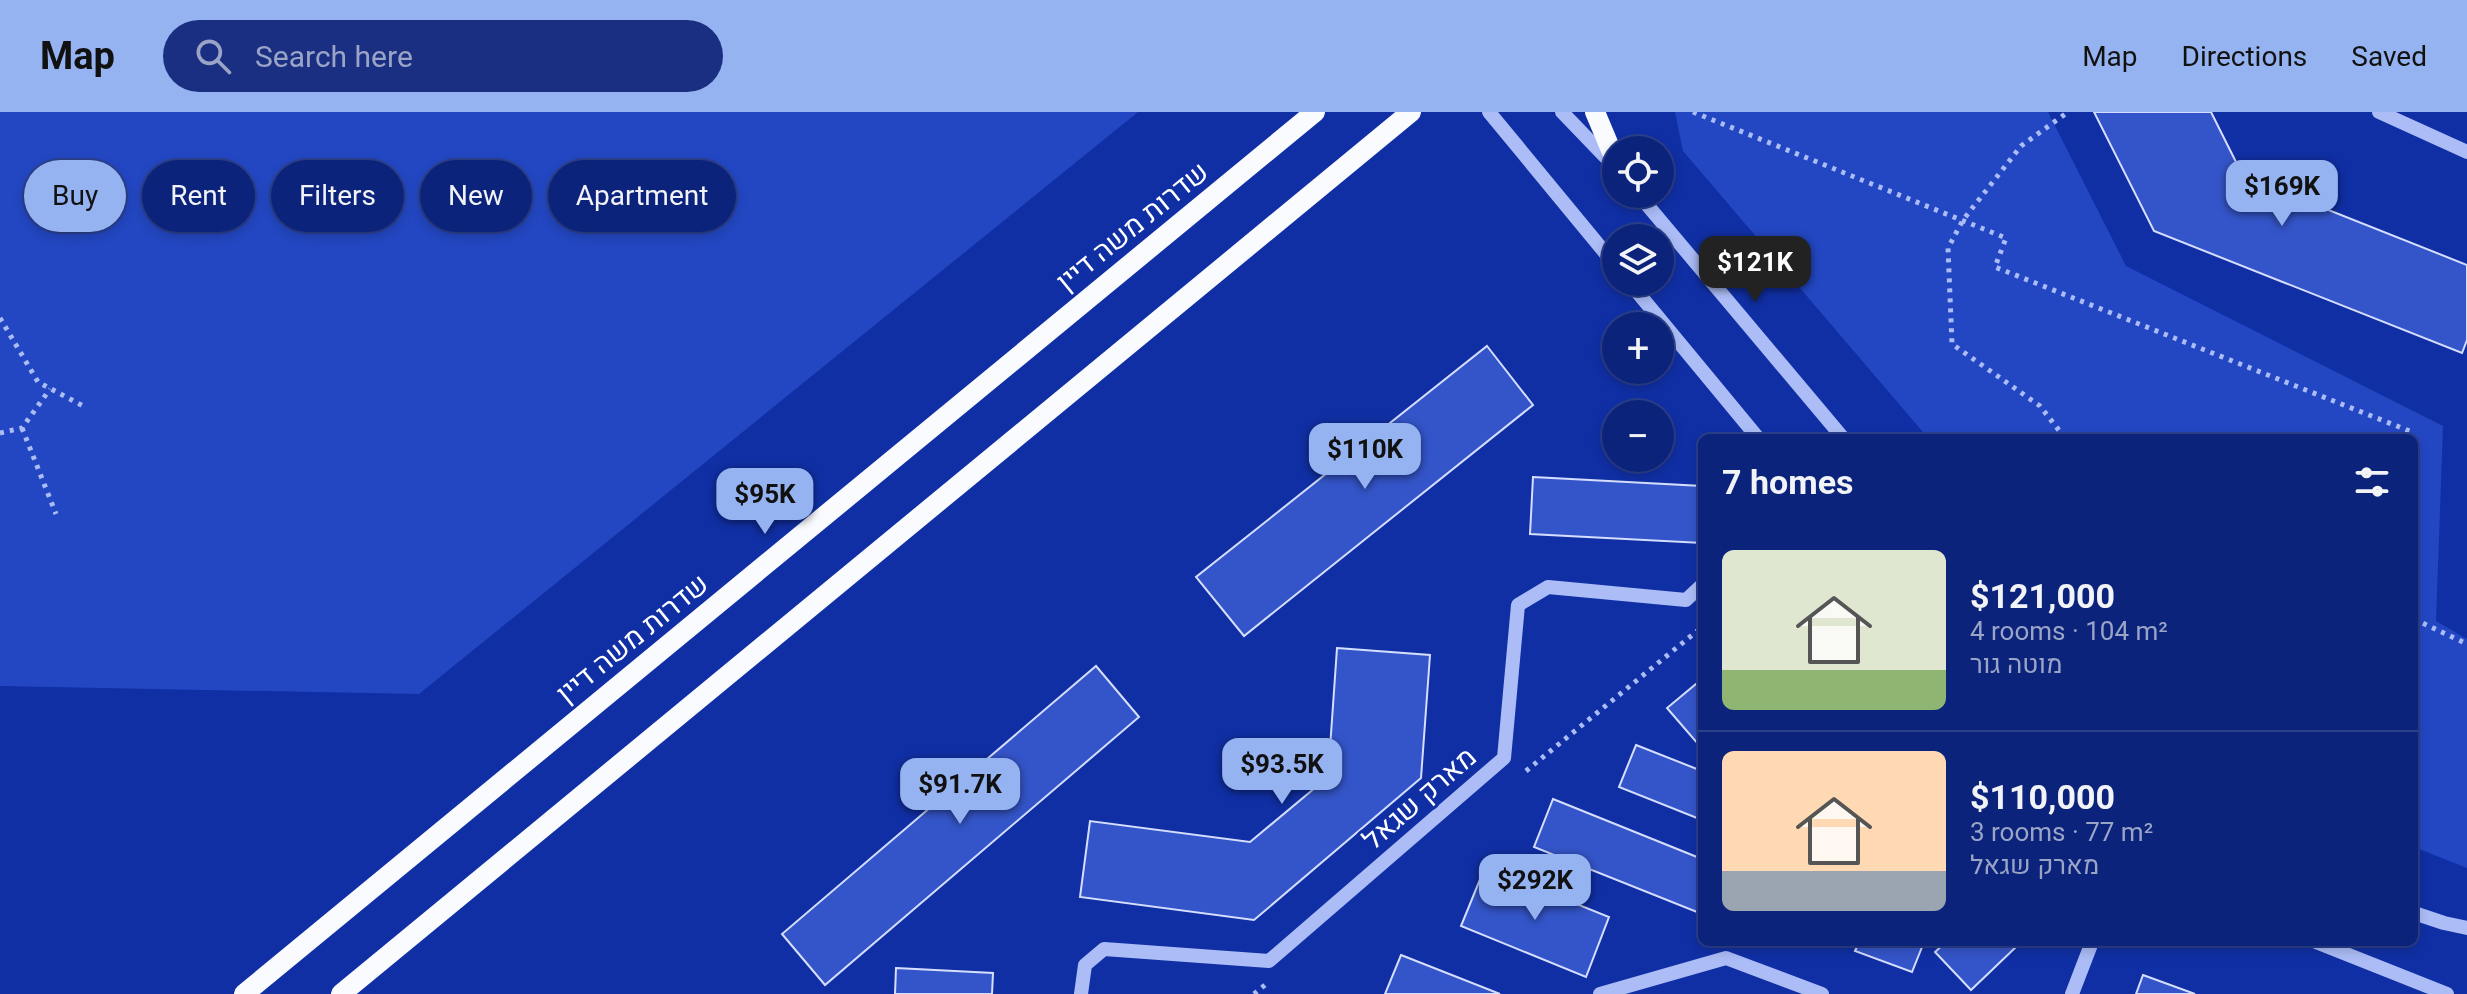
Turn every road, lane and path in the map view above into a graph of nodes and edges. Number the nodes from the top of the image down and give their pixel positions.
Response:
1 (1315, 112) edge
2 (1411, 112) edge
3 (1489, 112) edge
4 (1562, 112) edge
5 (1595, 112) edge
6 (1693, 112) edge
7 (2068, 112) edge
8 (2379, 112) edge
9 (2467, 134) edge
10 (1605, 136) edge
11 (1602, 151) edge
12 (2464, 151) edge
13 (1650, 208) edge
14 (1963, 220) junction
15 (1602, 249) edge
16 (1641, 296) edge
17 (0, 318) edge
18 (50, 389) junction
19 (85, 407) dead end
20 (22, 428) junction
21 (0, 433) edge
22 (1755, 434) edge
23 (1840, 434) edge
24 (2062, 434) edge
25 (2411, 434) edge
26 (56, 514) dead end
27 (1698, 589) edge
28 (2418, 621) edge
29 (2467, 644) edge
30 (2418, 914) edge
31 (2467, 928) edge
32 (2090, 946) edge
33 (2326, 946) edge
34 (244, 994) edge
35 (341, 994) edge
36 (1081, 994) edge
37 (1600, 994) edge
38 (1822, 994) edge
39 (2072, 994) edge
40 (2447, 994) edge

1 - 34 main road, שדרות משה דיין
2 - 35 main road
3 - 15 street
4 - 11 street
5 - 10 main road
6 - 14 path
7 - 14 path
8 - 12 street
9 - 12 street
13 - 23 street
14 - 24 path
14 - 25 path
16 - 22 street
17 - 18 path
18 - 19 path
18 - 20 path
20 - 21 path
20 - 26 path
27 - 36 street, מארק שגאל
28 - 29 path
30 - 31 street
32 - 39 street
33 - 40 street
37 - 38 street

